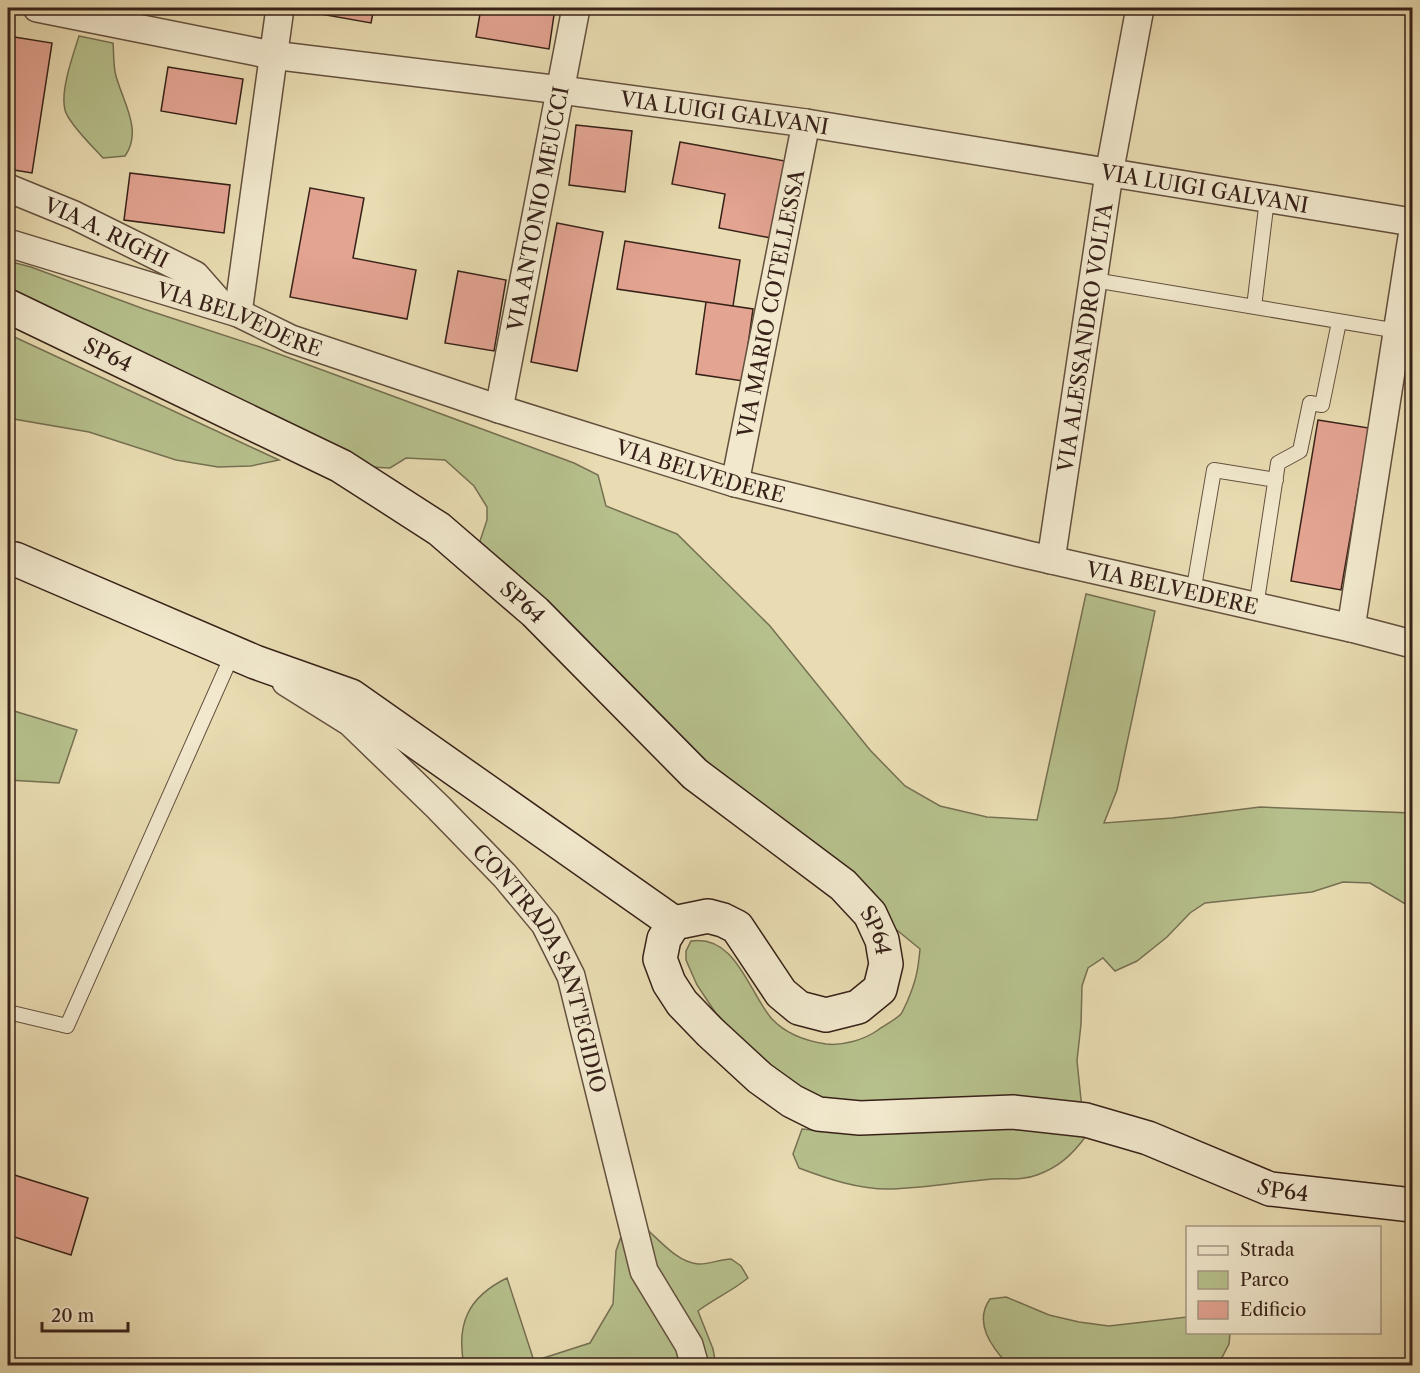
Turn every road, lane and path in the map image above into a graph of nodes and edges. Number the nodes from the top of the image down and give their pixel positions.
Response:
1 (38, 8) edge
2 (280, 8) edge
3 (576, 8) edge
4 (1140, 8) edge
5 (272, 55) junction
6 (561, 90) junction
7 (806, 123) junction
8 (1110, 174) junction
9 (8, 188) edge
10 (1267, 199) junction
11 (1413, 222) edge
12 (1413, 237) edge
13 (8, 243) edge
14 (1094, 280) junction
15 (8, 306) edge
16 (1254, 307) junction
17 (232, 311) junction
18 (1339, 322) junction
19 (1398, 331) junction
20 (499, 409) junction
21 (1276, 480) junction
22 (735, 483) junction
23 (10, 557) edge
24 (1051, 560) junction
25 (1193, 593) junction
26 (1256, 606) junction
27 (1351, 628) junction
28 (1413, 644) edge
29 (244, 658) junction
30 (674, 923) junction
31 (8, 1012) edge
32 (1413, 1205) edge
33 (695, 1365) edge

1 - 5 street, VIA LUIGI GALVANI
2 - 5 street
3 - 6 street, VIA ANTONIO MEUCCI
4 - 8 street, VIA ALESSANDRO VOLTA
5 - 6 street, VIA LUIGI GALVANI
5 - 17 street
6 - 7 street, VIA LUIGI GALVANI
6 - 20 street, VIA ANTONIO MEUCCI
7 - 8 street, VIA LUIGI GALVANI
7 - 22 street, VIA MARIO COTELLESSA
8 - 10 street, VIA LUIGI GALVANI
8 - 14 street, VIA ALESSANDRO VOLTA
9 - 17 street, VIA A. RIGHI
10 - 11 street, VIA LUIGI GALVANI
10 - 16 lane
12 - 19 street
13 - 17 street, VIA BELVEDERE
14 - 16 lane
14 - 24 street, VIA ALESSANDRO VOLTA
15 - 30 street, SP64
16 - 18 lane
17 - 20 street, VIA BELVEDERE
18 - 19 lane
18 - 21 lane
19 - 27 street
20 - 22 street, VIA BELVEDERE
21 - 25 lane
21 - 26 lane
22 - 24 street, VIA BELVEDERE
23 - 29 street, CONTRADA SANT'EGIDIO
24 - 25 street, VIA BELVEDERE
25 - 26 street, VIA BELVEDERE
26 - 27 street, VIA BELVEDERE
27 - 28 street, VIA BELVEDERE
29 - 30 street, CONTRADA SANT'EGIDIO
29 - 31 lane
29 - 33 street, CONTRADA SANT'EGIDIO
30 - 32 street, SP64

